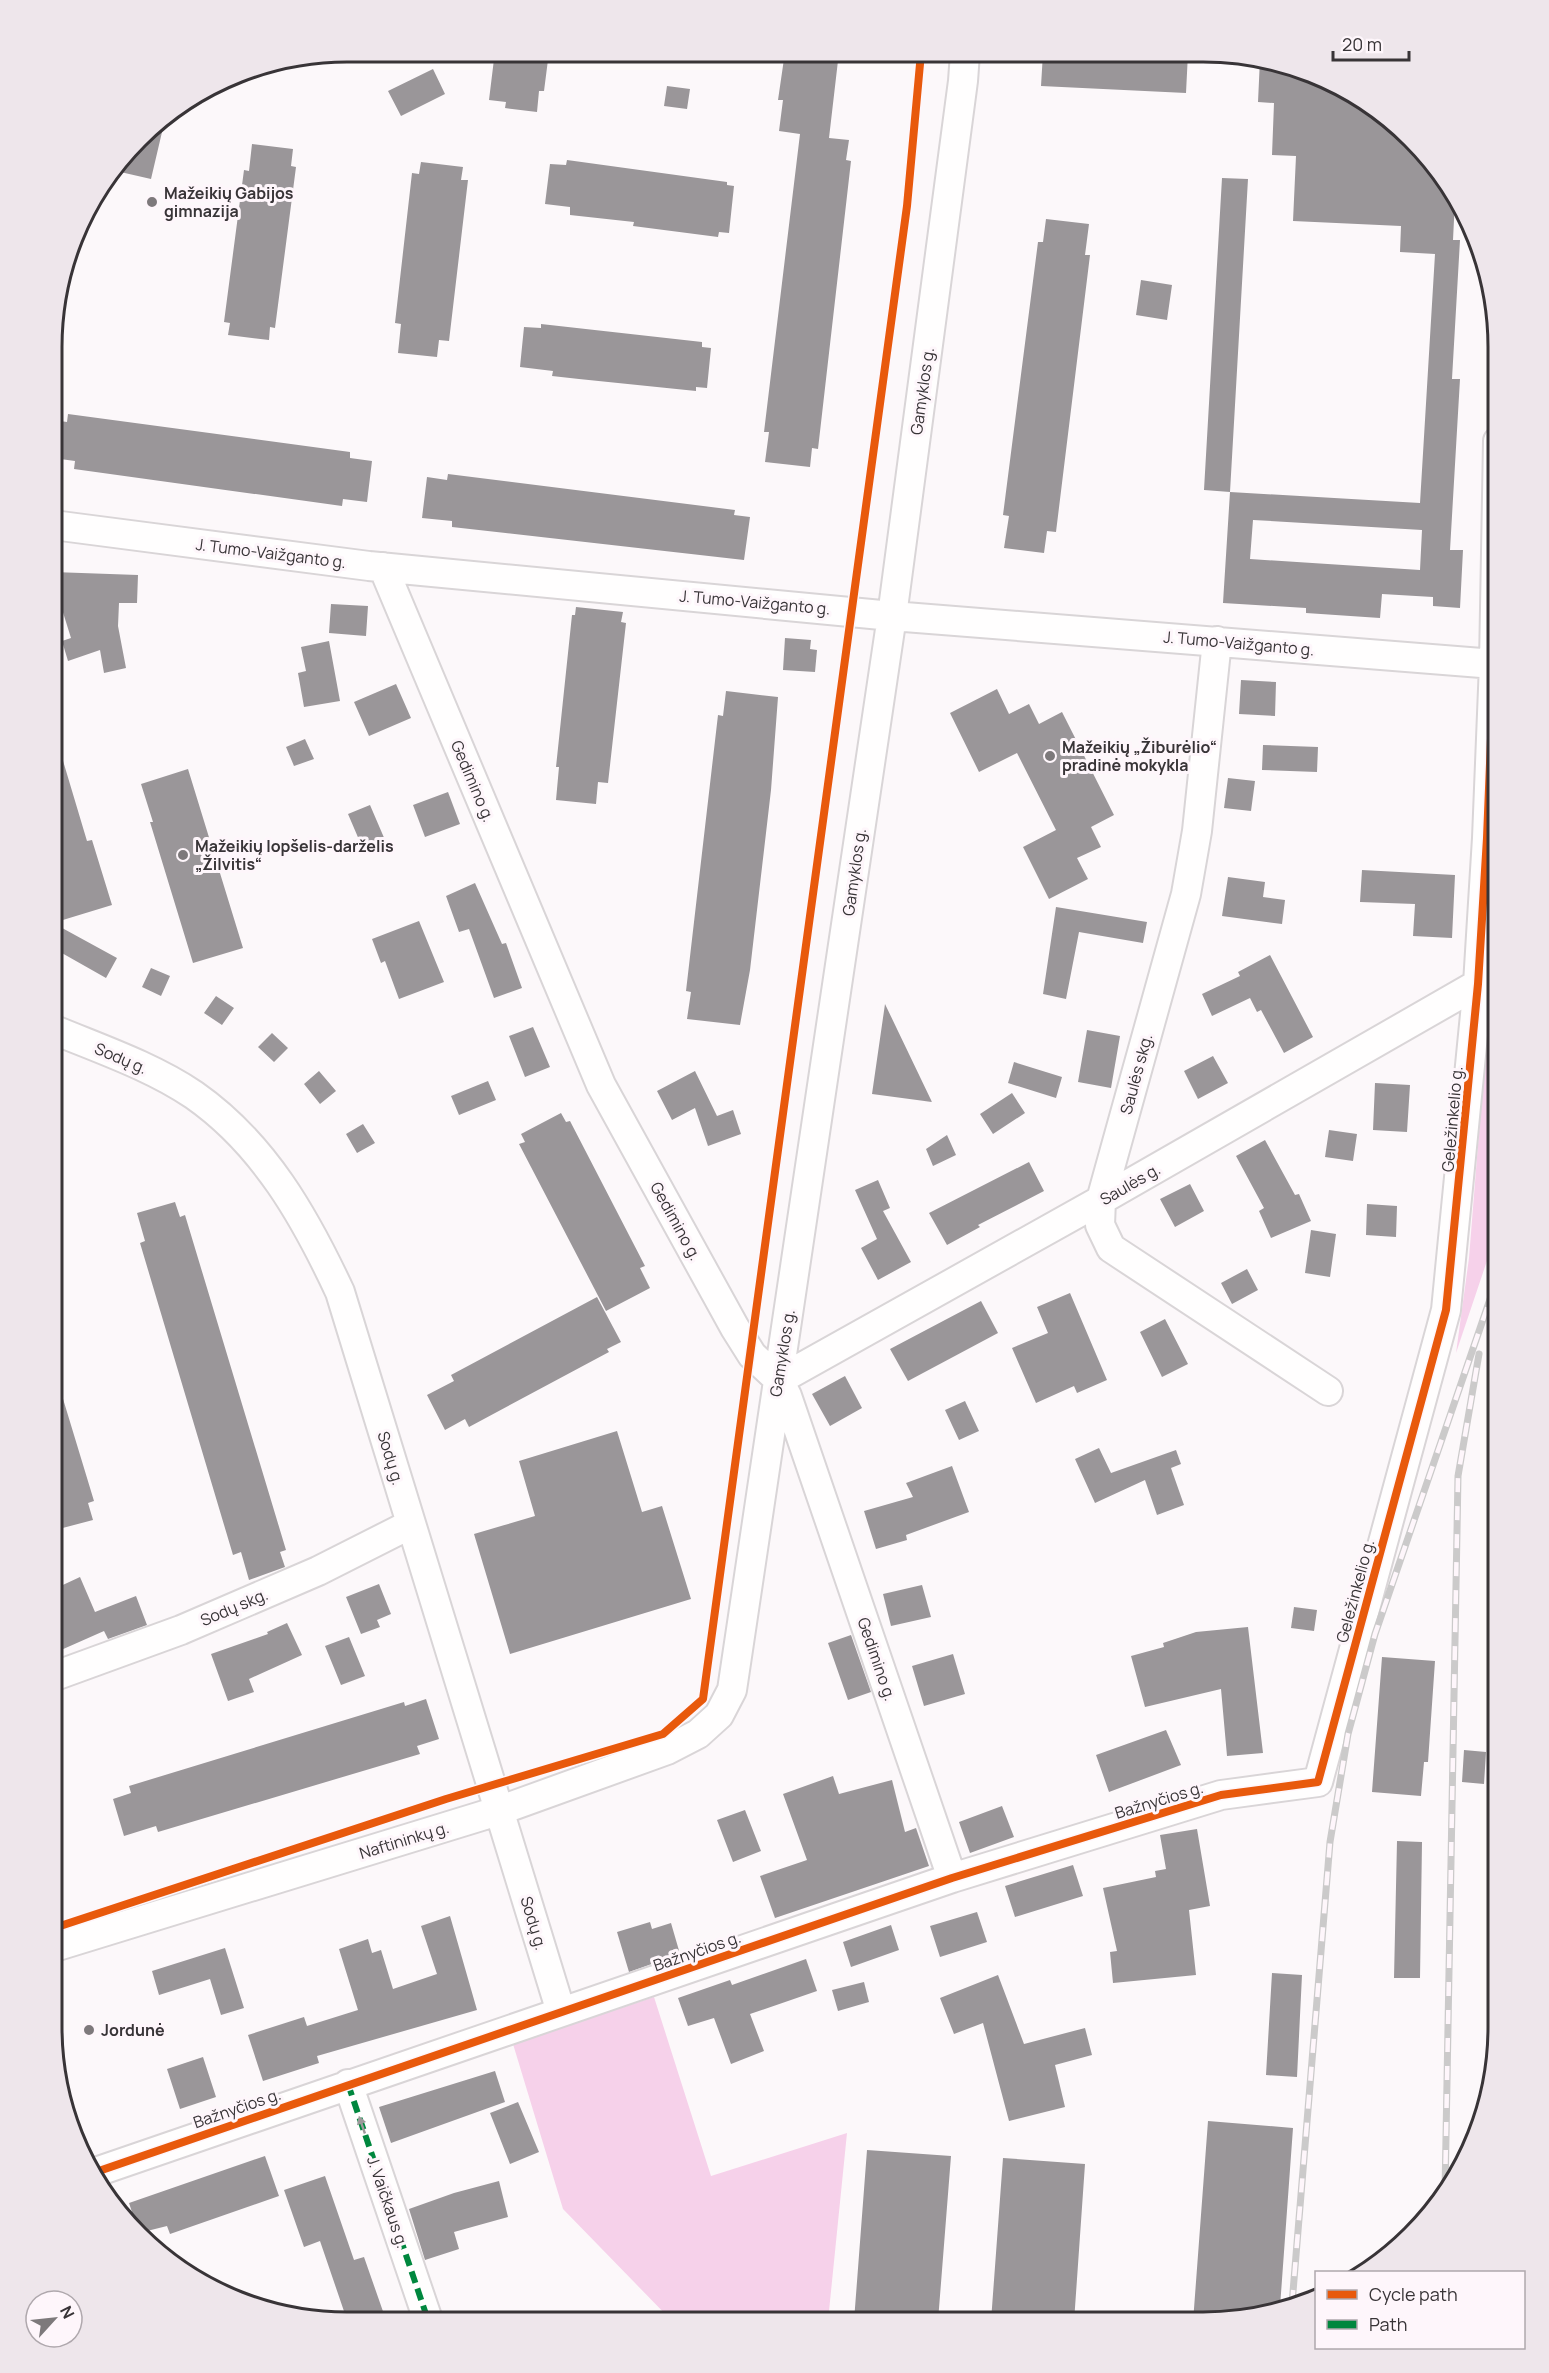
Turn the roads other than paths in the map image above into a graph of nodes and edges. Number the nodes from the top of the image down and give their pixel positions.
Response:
1 (964, 62) edge
2 (62, 526) edge
3 (384, 567) junction
4 (892, 616) junction
5 (1217, 641) junction
6 (1488, 664) edge
7 (1488, 784) edge
8 (1478, 984) junction
9 (62, 1033) edge
10 (1101, 1200) junction
11 (779, 1380) junction
12 (1328, 1391) dead end
13 (411, 1524) junction
14 (62, 1673) edge
15 (732, 1690) joint
16 (1318, 1782) joint
17 (501, 1810) junction
18 (952, 1878) junction
19 (62, 1945) edge
20 (561, 2012) junction
21 (348, 2084) junction
22 (101, 2170) edge
23 (426, 2312) edge

1 - 4 street, Gamyklos g.
2 - 3 street, J. Tumo-Vaižganto g.
3 - 4 street, J. Tumo-Vaižganto g.
3 - 11 street, Gedimino g.
4 - 5 street, J. Tumo-Vaižganto g.
4 - 11 street, Gamyklos g.
5 - 6 street, J. Tumo-Vaižganto g.
5 - 10 street, Saulės skg.
7 - 8 street, Geležinkelio g.
8 - 10 street, Saulės g.
8 - 16 street, Geležinkelio g.
9 - 13 street, Sodų g.
10 - 11 street, Saulės g.
10 - 12 street, Saulės skg.
11 - 15 street, Gamyklos g.
11 - 18 street, Gedimino g.
13 - 14 street, Sodų skg.
13 - 17 street, Sodų g.
15 - 17 street, Naftininkų g.
16 - 18 street, Bažnyčios g.
17 - 19 street, Naftininkų g.
17 - 20 street, Sodų g.
18 - 20 street, Bažnyčios g.
20 - 21 street, Bažnyčios g.
21 - 22 street, Bažnyčios g.
23 -> 21 street, J. Vaičkaus g.

